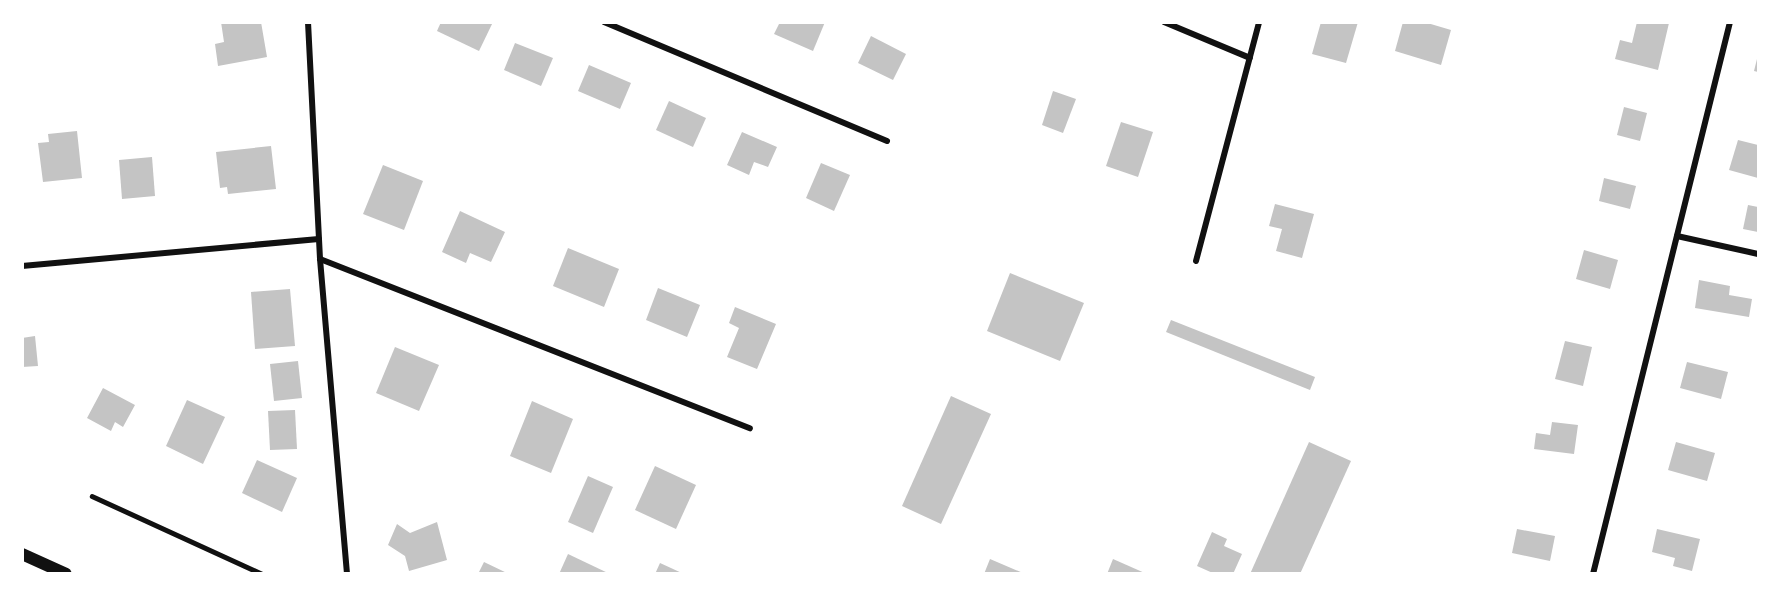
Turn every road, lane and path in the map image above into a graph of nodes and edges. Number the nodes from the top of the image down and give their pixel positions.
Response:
1 (308, 22) edge
2 (604, 22) edge
3 (1164, 22) edge
4 (1259, 22) edge
5 (1730, 22) edge
6 (1250, 58) junction
7 (887, 141) dead end
8 (1677, 236) junction
9 (319, 239) junction
10 (1758, 254) edge
11 (320, 259) junction
12 (1196, 261) dead end
13 (22, 266) edge
14 (750, 428) dead end
15 (92, 496) dead end
16 (22, 554) edge
17 (66, 573) edge
18 (262, 573) edge
19 (347, 573) edge
20 (1593, 573) edge

1 - 9 street
2 - 7 street
3 - 6 street
4 - 6 street
5 - 8 street
6 - 12 street
8 - 10 street
8 - 20 street
9 - 11 street
9 - 13 street
11 - 14 street
11 - 19 street
15 - 18 lane
16 - 17 main road

